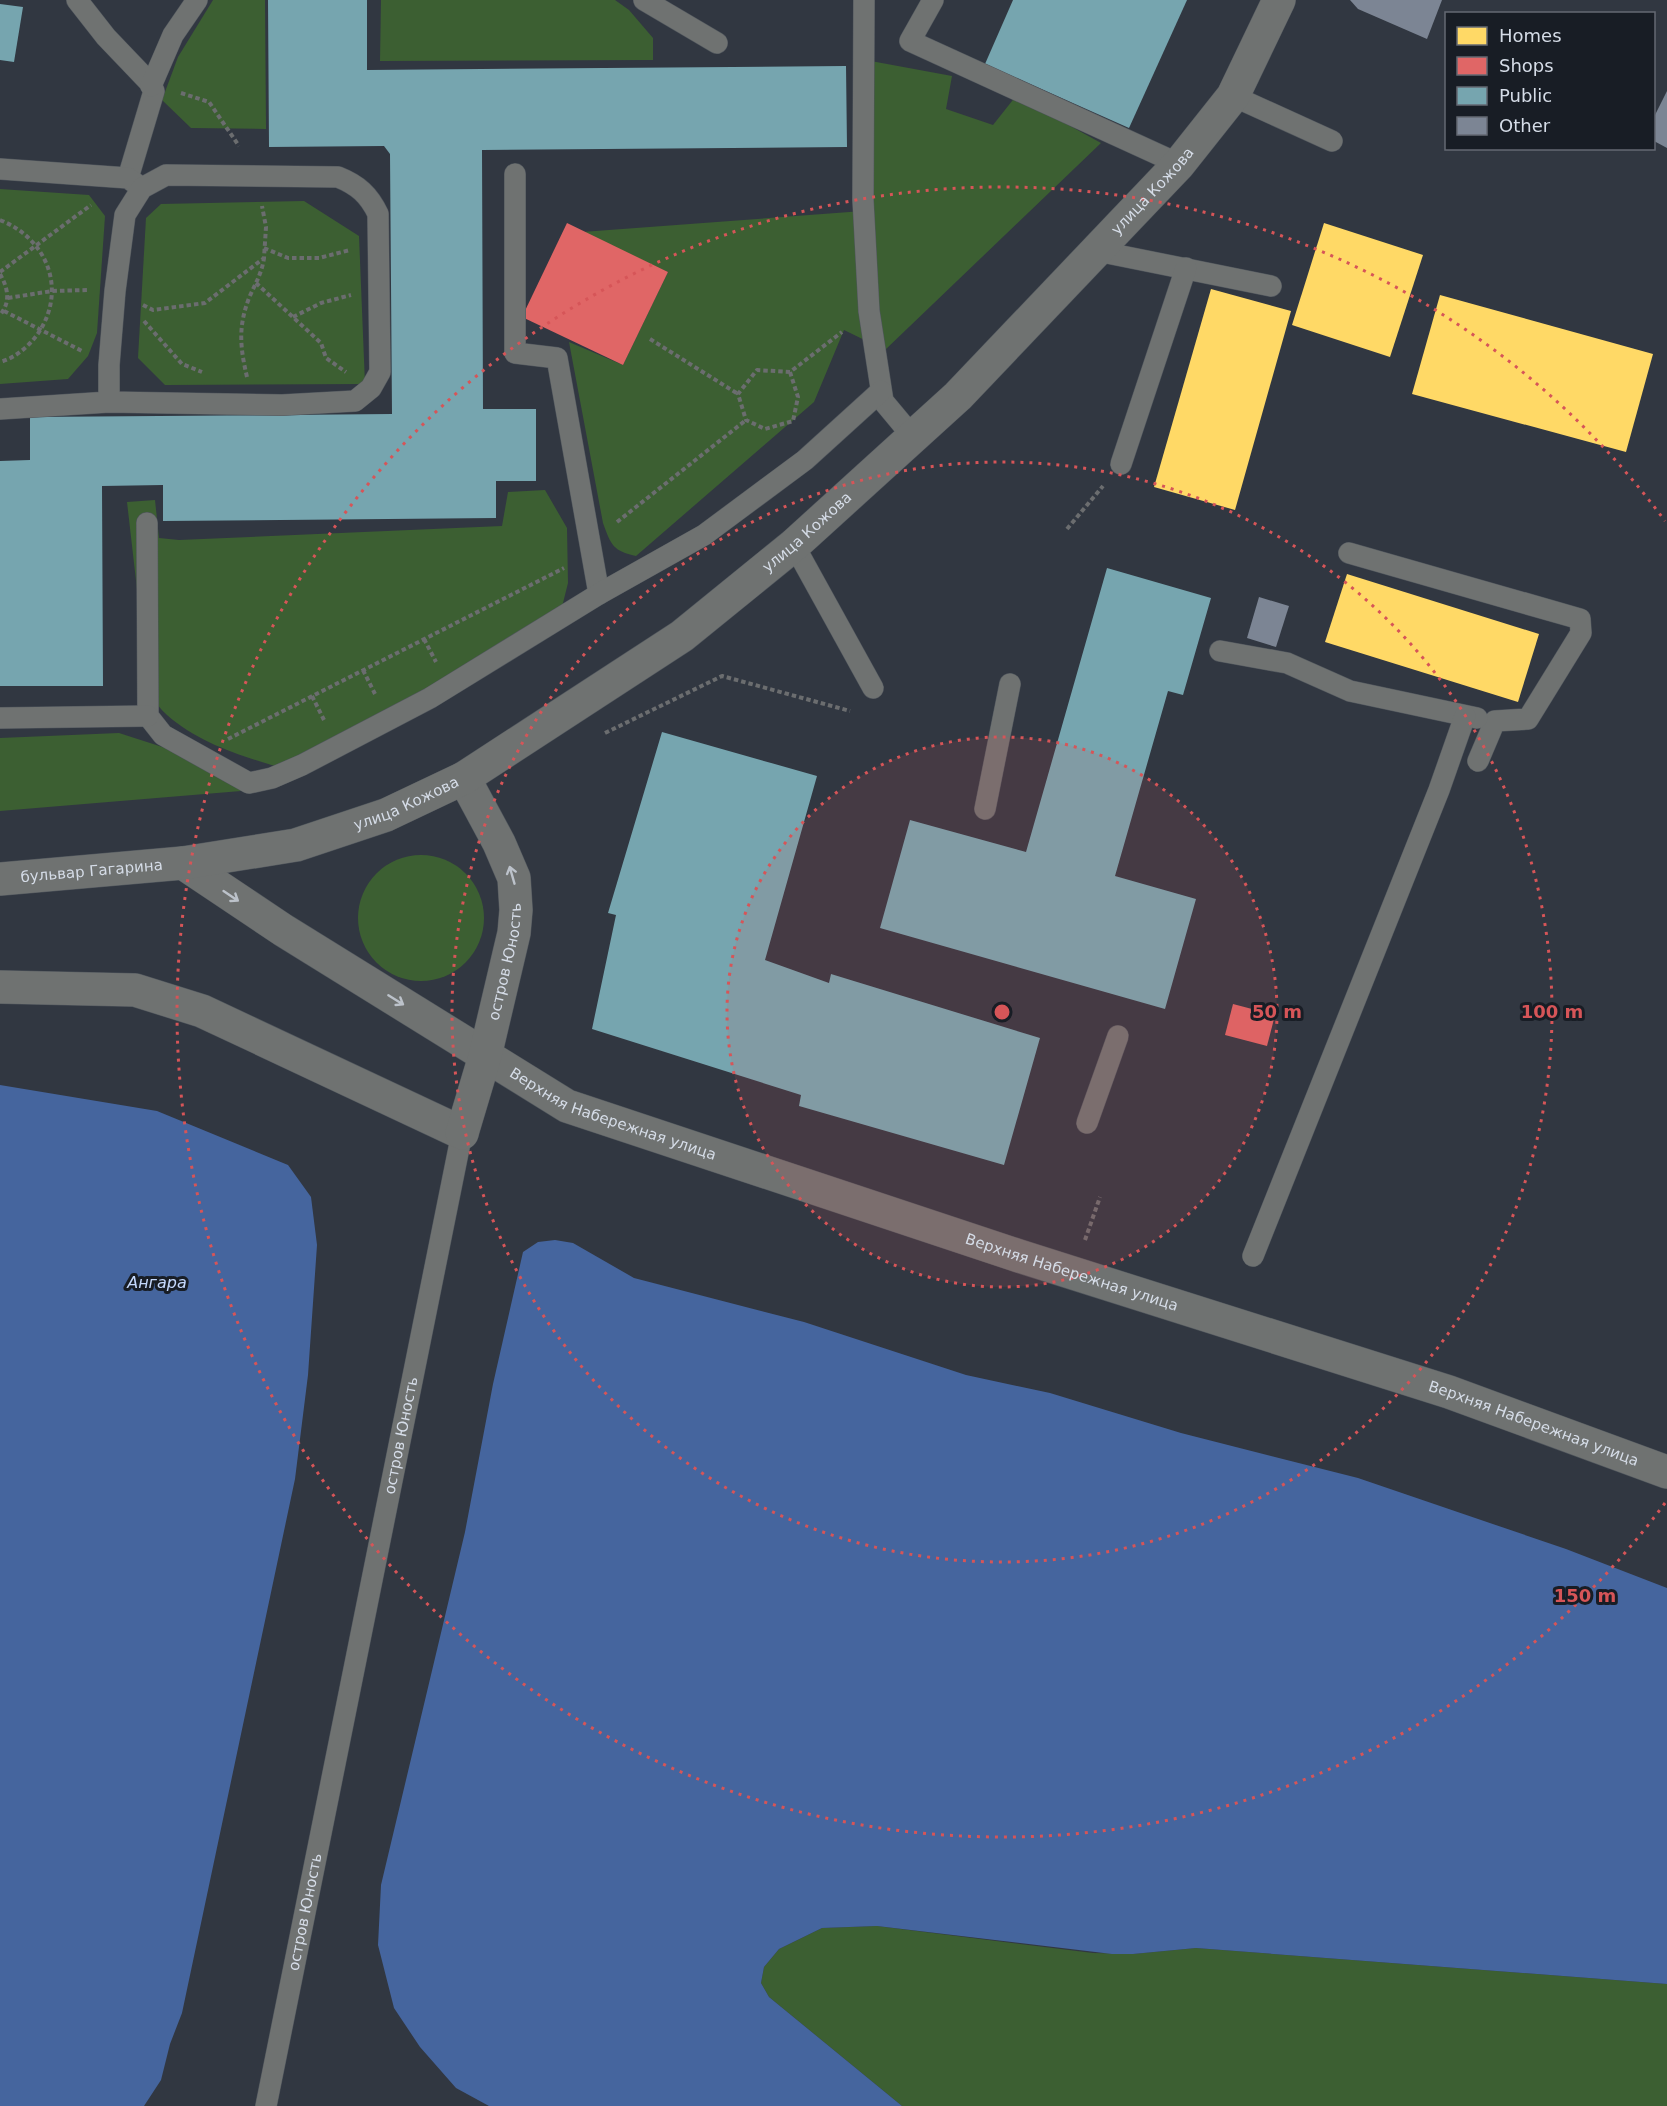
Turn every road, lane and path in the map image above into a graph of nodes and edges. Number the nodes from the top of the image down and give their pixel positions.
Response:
1 (77, 0) edge
2 (197, 0) edge
3 (644, 0) edge
4 (864, 0) edge
5 (933, 0) edge
6 (1279, 0) edge
7 (717, 43) dead end
8 (151, 86) junction
9 (1233, 96) junction
10 (1332, 141) dead end
11 (1179, 164) junction
12 (0, 169) edge
13 (515, 174) dead end
14 (249, 176) junction
15 (135, 183) junction
16 (0, 220) edge
17 (378, 231) junction
18 (37, 246) junction
19 (264, 248) junction
20 (1097, 251) junction
21 (264, 258) junction
22 (1186, 268) junction
23 (0, 273) edge
24 (256, 283) junction
25 (1271, 286) dead end
26 (52, 291) junction
27 (379, 292) junction
28 (120, 293) junction
29 (8, 298) junction
30 (4, 311) junction
31 (869, 311) junction
32 (0, 315) edge
33 (294, 317) junction
34 (41, 329) junction
35 (650, 339) dead end
36 (0, 362) edge
37 (109, 365) junction
38 (790, 372) junction
39 (212, 376) dead end
40 (368, 391) junction
41 (881, 391) junction
42 (738, 394) junction
43 (109, 402) junction
44 (255, 405) junction
45 (0, 409) edge
46 (746, 420) junction
47 (913, 437) junction
48 (1121, 464) joint
49 (147, 523) dead end
50 (615, 523) dead end
51 (1067, 529) dead end
52 (794, 545) junction
53 (1349, 553) dead end
54 (567, 566) dead end
55 (599, 594) junction
56 (1220, 651) dead end
57 (1010, 684) dead end
58 (873, 688) dead end
59 (850, 711) dead end
60 (148, 716) junction
61 (1465, 716) junction
62 (0, 718) edge
63 (1495, 721) junction
64 (605, 733) dead end
65 (225, 740) dead end
66 (1478, 761) dead end
67 (464, 778) junction
68 (985, 809) dead end
69 (183, 863) junction
70 (0, 879) edge
71 (0, 987) edge
72 (1118, 1036) dead end
73 (485, 1056) junction
74 (1087, 1123) dead end
75 (462, 1133) junction
76 (1253, 1256) dead end
77 (1667, 1472) edge
78 (266, 2106) edge

1 - 8 lane
2 - 8 lane
3 - 7 lane
4 - 31 lane
5 - 11 lane
6 - 9 street, улица Кожова
8 - 14 path
8 - 15 lane
9 - 10 lane
9 - 11 street, улица Кожова
11 - 20 street, улица Кожова
12 - 15 lane
13 - 55 lane
14 - 15 lane
14 - 17 lane
14 - 19 path
15 - 18 path
15 - 28 lane
16 - 18 path
17 - 19 path
17 - 27 lane
18 - 23 path
18 - 26 path
19 - 21 path
20 - 22 lane
20 - 47 street, улица Кожова
21 - 24 path
21 - 28 path
22 - 25 lane
22 - 48 lane
23 - 29 path
24 - 33 path
24 - 44 path
26 - 28 path
26 - 29 path
26 - 34 path
27 - 33 path
27 - 40 lane
28 - 37 lane
28 - 39 path
29 - 30 path
30 - 32 path
30 - 34 path
31 - 38 path
31 - 41 lane
33 - 40 path
34 - 36 path
34 - 37 path
35 - 42 path
37 - 43 lane
38 - 42 path
38 - 46 path
40 - 44 lane
41 - 47 lane
41 - 55 lane
42 - 46 path
43 - 44 lane
43 - 45 lane
46 - 50 path
47 - 52 street, улица Кожова
48 - 51 path
49 - 60 lane
52 - 58 lane
52 - 67 street, улица Кожова
53 - 63 lane
54 - 65 path
55 - 60 lane
56 - 61 lane
57 - 68 lane
59 - 64 path
60 - 62 lane
61 - 63 lane
61 - 76 lane
63 - 66 lane
67 - 69 street, улица Кожова
73 -> 67 street, остров Юность
69 - 70 street, бульвар Гагарина
69 -> 73 street, Верхняя Набережная улица
71 - 75 street
72 - 74 lane
73 - 75 street, остров Юность
73 - 77 street, Верхняя Набережная улица
75 - 78 lane, остров Юность

